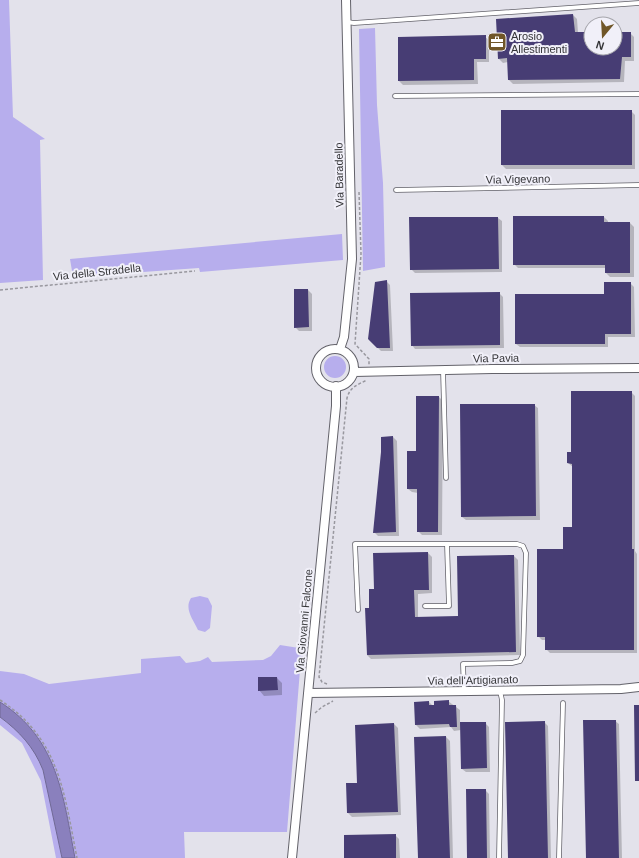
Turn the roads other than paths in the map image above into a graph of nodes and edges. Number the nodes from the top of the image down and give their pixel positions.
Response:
1 (346, 0) edge
2 (639, 3) edge
3 (348, 22) junction
4 (639, 94) edge
5 (395, 96) dead end
6 (639, 186) edge
7 (396, 190) dead end
8 (340, 349) junction
9 (639, 368) edge
10 (443, 370) junction
11 (354, 372) junction
12 (336, 386) junction
13 (446, 478) dead end
14 (447, 544) junction
15 (425, 606) dead end
16 (358, 610) dead end
17 (639, 687) edge
18 (464, 691) junction
19 (500, 691) junction
20 (308, 693) junction
21 (563, 703) dead end
22 (292, 858) edge
23 (499, 858) edge
24 (559, 858) edge

1 - 3 street, Via Baradello
2 - 3 lane
3 - 8 street, Via Baradello
4 - 5 lane
6 - 7 lane, Via Vigevano
8 - 11 street
8 - 12 street
9 - 10 street, Via Pavia
10 - 11 street, Via Pavia
10 - 13 lane
11 - 12 street
12 - 20 street, Via Giovanni Falcone
14 - 15 lane
14 - 16 lane
14 - 18 lane
17 - 19 street, Via dell'Artigianato
18 - 19 street, Via dell'Artigianato
18 - 20 street, Via dell'Artigianato
19 - 23 lane
20 - 22 street, Via Giovanni Falcone
21 - 24 lane

